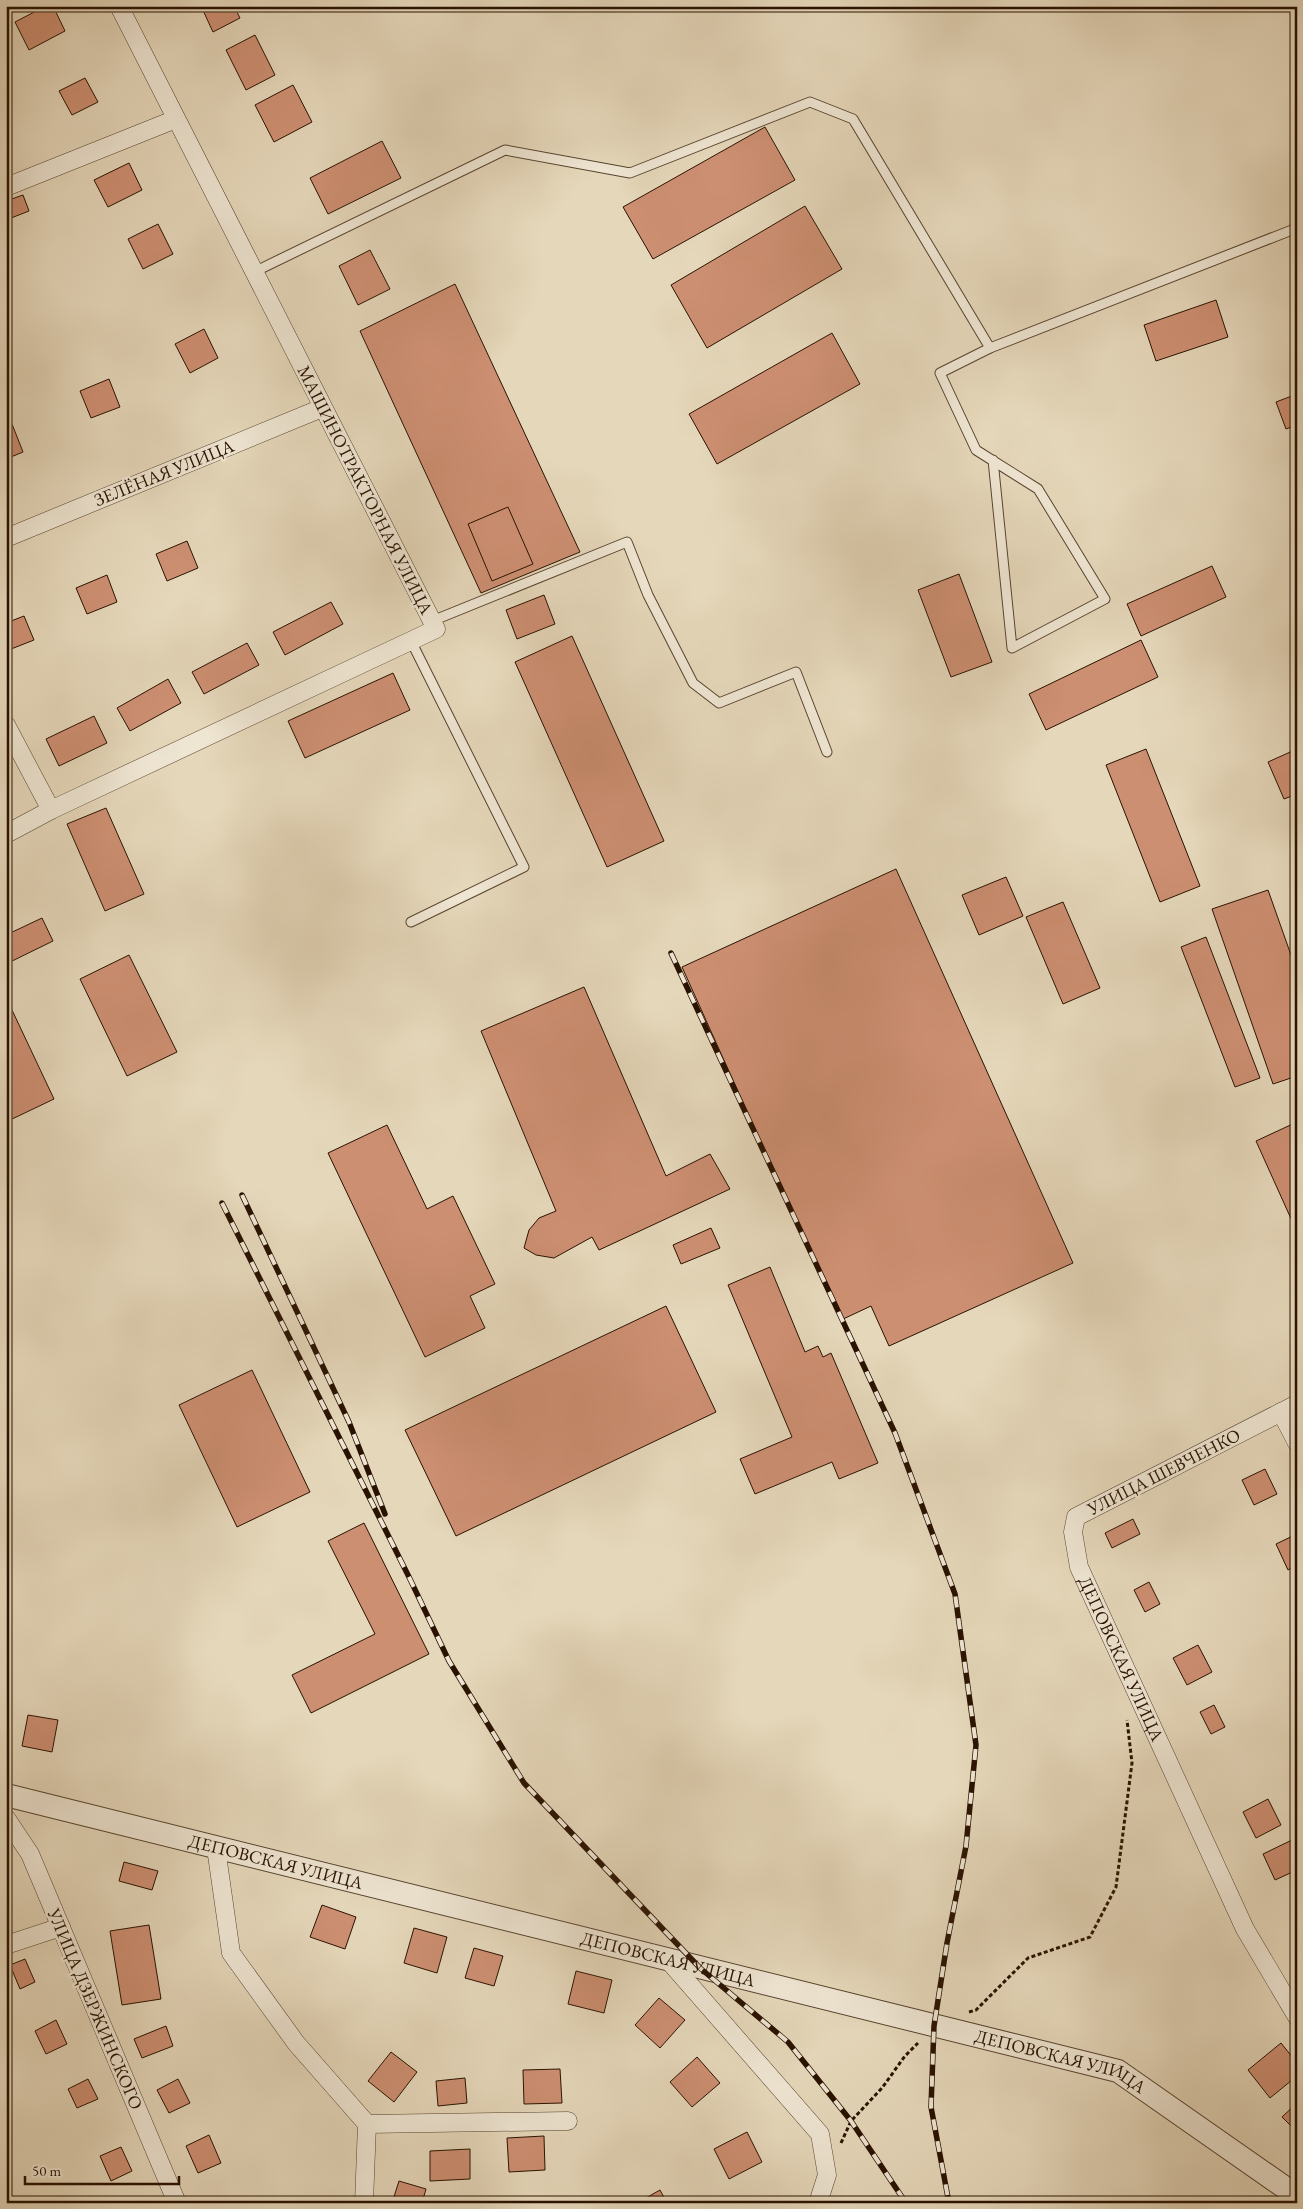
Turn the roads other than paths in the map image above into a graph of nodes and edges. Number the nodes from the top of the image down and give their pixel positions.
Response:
1 (119, 6) edge
2 (176, 119) junction
3 (6, 187) edge
4 (1297, 228) edge
5 (254, 272) junction
6 (990, 348) junction
7 (322, 408) junction
8 (993, 460) junction
9 (6, 538) edge
10 (432, 621) junction
11 (411, 641) junction
12 (6, 725) edge
13 (827, 752) dead end
14 (51, 810) junction
15 (6, 834) edge
16 (411, 922) dead end
17 (1297, 1404) edge
18 (1281, 1412) junction
19 (1297, 1443) edge
20 (1079, 1568) joint
21 (6, 1795) edge
22 (6, 1818) edge
23 (216, 1848) junction
24 (61, 1927) junction
25 (6, 1945) edge
26 (670, 1961) junction
27 (1297, 2017) edge
28 (568, 2121) dead end
29 (367, 2124) junction
30 (1297, 2196) edge
31 (177, 2203) edge
32 (364, 2203) edge
33 (818, 2203) edge

1 - 2 street, МАШИНОТРАКТОРНАЯ УЛИЦА
2 - 3 street
2 - 5 street, МАШИНОТРАКТОРНАЯ УЛИЦА
4 - 6 lane
5 - 6 lane
5 - 7 street, МАШИНОТРАКТОРНАЯ УЛИЦА
6 - 8 lane
7 - 9 street, ЗЕЛЁНАЯ УЛИЦА
7 - 10 street, МАШИНОТРАКТОРНАЯ УЛИЦА
8 - 8 lane
10 - 11 street, МАШИНОТРАКТОРНАЯ УЛИЦА
10 - 13 lane
11 - 14 street, МАШИНОТРАКТОРНАЯ УЛИЦА
11 - 16 lane
12 - 14 street
14 - 15 street, МАШИНОТРАКТОРНАЯ УЛИЦА
17 - 18 street, УЛИЦА ШЕВЧЕНКО
18 - 19 street
18 - 20 street, УЛИЦА ШЕВЧЕНКО
20 - 27 street, ДЕПОВСКАЯ УЛИЦА
21 - 23 street, ДЕПОВСКАЯ УЛИЦА
22 - 24 street, УЛИЦА ДЗЕРЖИНСКОГО
23 - 26 street, ДЕПОВСКАЯ УЛИЦА
23 - 29 street
24 - 25 street
24 - 31 street, УЛИЦА ДЗЕРЖИНСКОГО
26 - 30 street, ДЕПОВСКАЯ УЛИЦА
26 - 33 street
28 - 29 street
29 - 32 street

